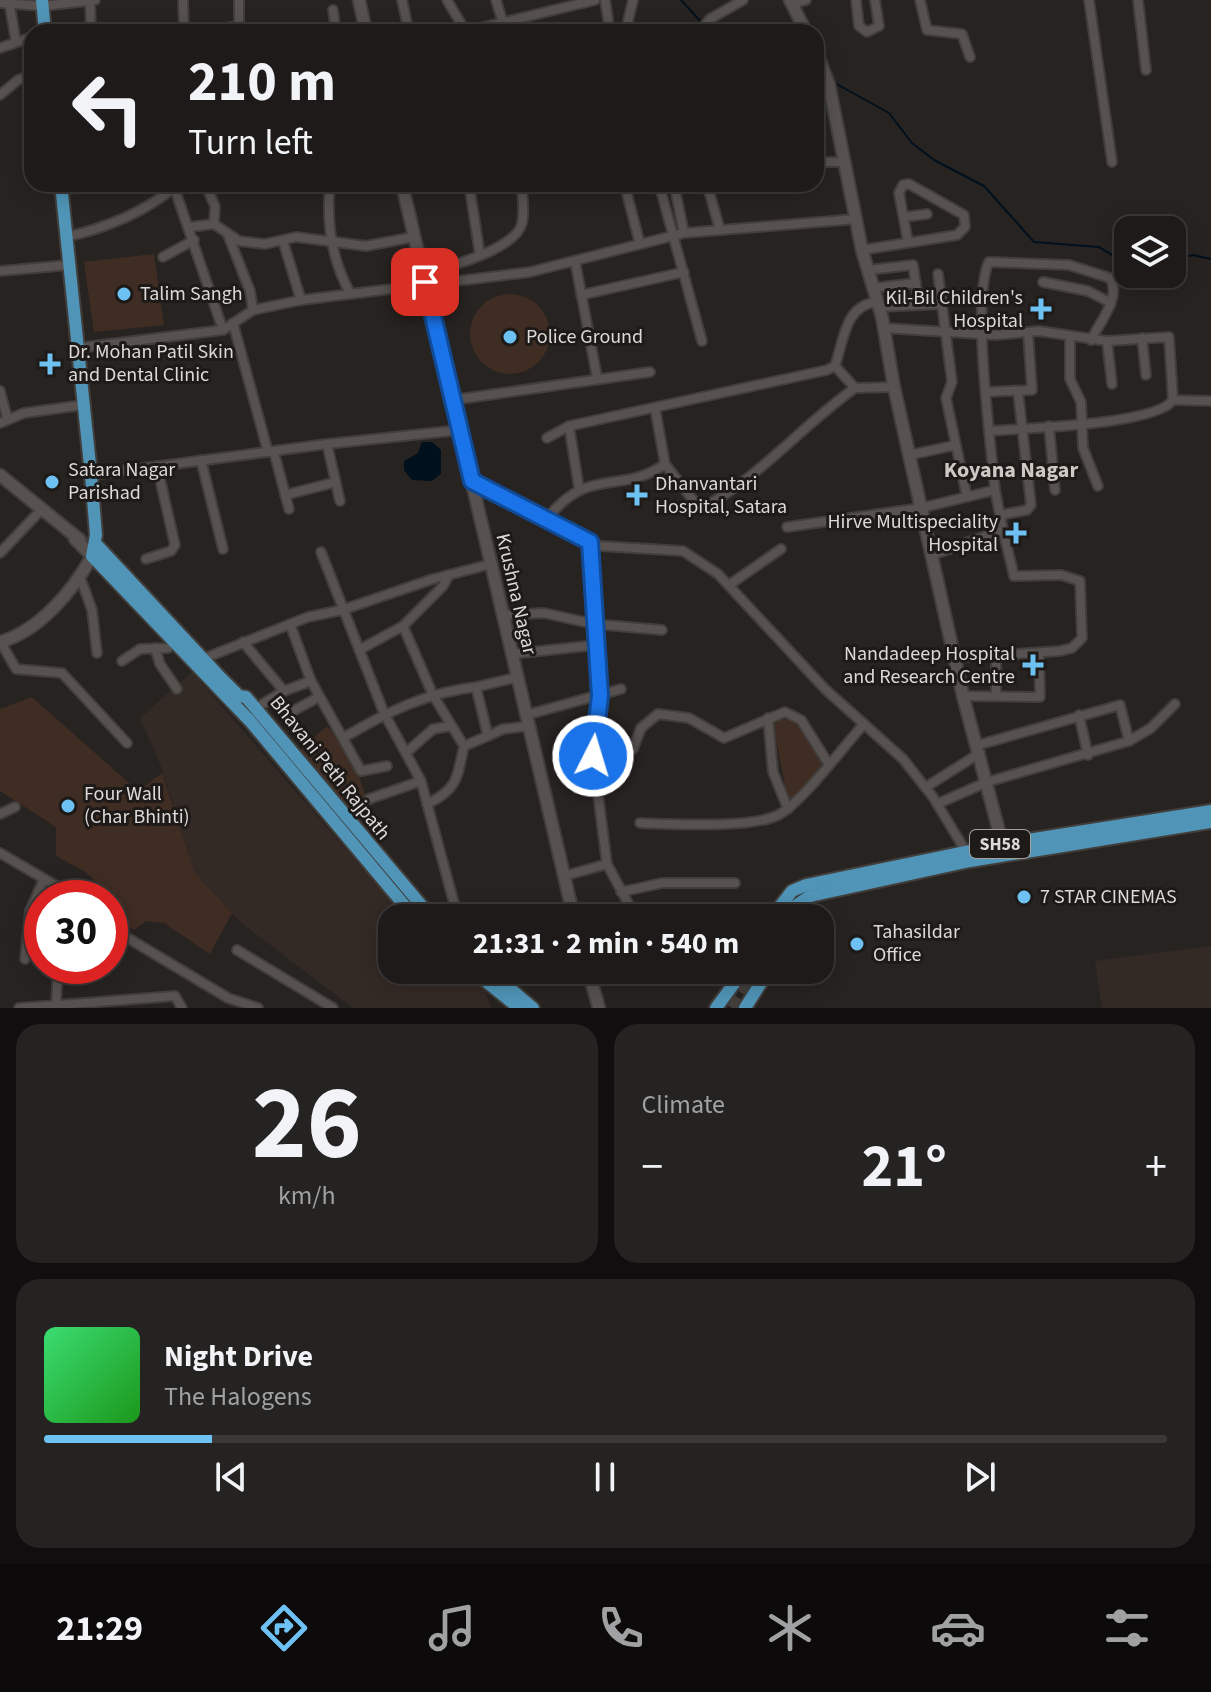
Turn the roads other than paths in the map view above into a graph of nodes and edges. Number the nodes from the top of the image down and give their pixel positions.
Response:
1 (93, 0) edge
2 (183, 0) edge
3 (239, 0) edge
4 (359, 0) edge
5 (402, 0) edge
6 (447, 0) edge
7 (496, 0) edge
8 (544, 0) edge
9 (595, 0) edge
10 (605, 0) edge
11 (633, 0) edge
12 (743, 0) edge
13 (806, 0) edge
14 (856, 0) edge
15 (875, 0) edge
16 (920, 0) edge
17 (1089, 0) edge
18 (1138, 0) edge
19 (6, 2) edge
20 (791, 2) edge
21 (43, 3) edge
22 (333, 10) dead end
23 (548, 12) junction
24 (503, 23) junction
25 (44, 24) edge
26 (92, 24) edge
27 (184, 24) edge
28 (239, 24) edge
29 (335, 24) edge
30 (364, 24) edge
31 (407, 24) edge
32 (460, 24) edge
33 (499, 24) edge
34 (609, 24) edge
35 (629, 24) edge
36 (706, 24) edge
37 (802, 24) edge
38 (24, 40) edge
39 (16, 42) junction
40 (0, 48) edge
41 (970, 57) dead end
42 (1146, 70) dead end
43 (824, 72) edge
44 (24, 78) edge
45 (0, 95) edge
46 (824, 162) edge
47 (845, 162) junction
48 (1112, 162) dead end
49 (62, 192) edge
50 (168, 192) edge
51 (178, 192) edge
52 (208, 192) edge
53 (329, 192) edge
54 (404, 192) edge
55 (470, 192) edge
56 (522, 192) edge
57 (661, 192) edge
58 (676, 192) edge
59 (709, 192) edge
60 (627, 194) dead end
61 (927, 214) dead end
62 (904, 217) junction
63 (856, 219) junction
64 (214, 224) junction
65 (190, 227) junction
66 (720, 230) junction
67 (227, 233) junction
68 (684, 233) junction
69 (672, 236) junction
70 (66, 237) junction
71 (414, 237) junction
72 (194, 240) junction
73 (283, 241) junction
74 (908, 242) junction
75 (332, 244) junction
76 (640, 244) junction
77 (862, 250) junction
78 (480, 255) junction
79 (163, 257) dead end
80 (575, 261) junction
81 (69, 265) junction
82 (868, 270) junction
83 (0, 271) edge
84 (684, 272) junction
85 (938, 274) dead end
86 (424, 278) junction
87 (1043, 282) dead end
88 (916, 283) junction
89 (873, 288) junction
90 (350, 293) junction
91 (581, 295) junction
92 (301, 300) junction
93 (1111, 303) junction
94 (942, 304) junction
95 (878, 305) junction
96 (919, 305) junction
97 (253, 310) junction
98 (233, 323) junction
99 (884, 328) junction
100 (223, 330) junction
101 (945, 332) junction
102 (982, 333) junction
103 (1028, 333) junction
104 (1070, 336) junction
105 (1142, 338) junction
106 (1091, 340) junction
107 (702, 341) dead end
108 (1107, 341) junction
109 (77, 348) junction
110 (835, 366) junction
111 (650, 372) dead end
112 (1146, 375) dead end
113 (597, 377) junction
114 (1112, 384) dead end
115 (894, 387) junction
116 (855, 388) junction
117 (0, 391) edge
118 (986, 392) junction
119 (1018, 392) junction
120 (453, 400) junction
121 (1173, 400) junction
122 (1211, 401) edge
123 (83, 405) junction
124 (655, 408) junction
125 (4, 420) edge
126 (1080, 424) junction
127 (569, 426) junction
128 (1049, 426) junction
129 (1021, 429) junction
130 (460, 430) junction
131 (990, 431) junction
132 (547, 438) dead end
133 (327, 444) junction
134 (956, 445) junction
135 (271, 452) junction
136 (910, 455) junction
137 (201, 460) junction
138 (665, 464) junction
139 (157, 466) junction
140 (0, 475) edge
141 (91, 475) junction
142 (472, 481) junction
143 (336, 482) junction
144 (1098, 486) dead end
145 (579, 488) junction
146 (995, 490) junction
147 (1055, 490) dead end
148 (285, 495) junction
149 (967, 497) junction
150 (340, 501) dead end
151 (921, 508) junction
152 (289, 509) dead end
153 (40, 511) junction
154 (1000, 515) junction
155 (546, 520) junction
156 (787, 527) dead end
157 (1003, 530) junction
158 (590, 542) junction
159 (223, 549) dead end
160 (781, 549) dead end
161 (94, 550) junction
162 (321, 552) dead end
163 (0, 553) edge
164 (932, 555) junction
165 (146, 559) dead end
166 (491, 564) junction
167 (449, 575) junction
168 (80, 577) junction
169 (729, 585) junction
170 (342, 610) junction
171 (503, 615) junction
172 (290, 624) junction
173 (594, 624) junction
174 (403, 626) junction
175 (662, 630) dead end
176 (0, 641) edge
177 (176, 641) junction
178 (243, 642) junction
179 (596, 645) junction
180 (155, 648) junction
181 (359, 650) junction
182 (97, 653) dead end
183 (1039, 653) junction
184 (512, 654) junction
185 (996, 656) junction
186 (205, 658) junction
187 (954, 658) junction
188 (122, 661) dead end
189 (518, 677) junction
190 (311, 681) junction
191 (476, 687) junction
192 (177, 689) dead end
193 (621, 689) dead end
194 (284, 691) junction
195 (433, 695) junction
196 (239, 696) junction
197 (600, 696) junction
198 (963, 696) junction
199 (996, 696) junction
200 (319, 697) junction
201 (1175, 704) dead end
202 (256, 708) junction
203 (291, 712) dead end
204 (384, 713) junction
205 (1079, 715) junction
206 (768, 718) junction
207 (528, 720) junction
208 (864, 724) junction
209 (451, 726) junction
210 (488, 736) junction
211 (343, 738) junction
212 (1129, 741) junction
213 (127, 743) dead end
214 (464, 746) junction
215 (633, 749) dead end
216 (980, 749) junction
217 (406, 753) junction
218 (1088, 755) junction
219 (828, 763) junction
220 (387, 766) dead end
221 (421, 781) junction
222 (987, 782) junction
223 (926, 787) junction
224 (369, 799) dead end
225 (427, 804) junction
226 (937, 804) junction
227 (15, 807) dead end
228 (788, 809) junction
229 (1211, 811) edge
230 (0, 814) edge
231 (1211, 822) edge
232 (640, 823) dead end
233 (1004, 849) junction
234 (0, 853) edge
235 (968, 856) junction
236 (607, 864) junction
237 (382, 870) dead end
238 (564, 876) junction
239 (44, 879) edge
240 (735, 883) dead end
241 (841, 885) junction
242 (621, 892) junction
243 (403, 904) edge
244 (420, 904) edge
245 (454, 904) edge
246 (571, 904) edge
247 (628, 904) edge
248 (780, 904) edge
249 (798, 904) edge
250 (128, 938) edge
251 (237, 950) dead end
252 (57, 984) edge
253 (496, 984) edge
254 (501, 984) edge
255 (592, 984) edge
256 (734, 984) edge
257 (760, 984) edge
258 (505, 989) junction
259 (55, 1006) edge
260 (19, 1008) edge
261 (182, 1008) edge
262 (258, 1008) edge
263 (333, 1008) edge
264 (500, 1008) edge
265 (519, 1008) edge
266 (533, 1008) edge
267 (599, 1008) edge
268 (716, 1008) edge
269 (745, 1008) edge

1 - 21 street
1 - 26 street
2 - 27 street
3 - 28 street
4 - 30 main road
5 - 31 street
6 - 32 street
7 - 24 street
8 - 23 street
9 - 23 street
10 - 34 street
11 - 35 street
12 - 36 street
13 - 20 street
14 - 15 street
16 - 41 street
17 - 48 street
18 - 42 street
19 - 21 street
19 - 39 street
20 - 37 main road
21 - 25 main road
22 - 29 street
23 - 24 street
24 - 33 street
38 - 39 street
39 - 40 street
43 - 47 main road
44 - 45 street
46 - 47 street
47 - 63 main road
49 - 70 main road
50 - 70 street
51 - 65 street
52 - 64 street
53 - 75 street
54 - 71 main road, Krushna Nagar
55 - 78 street
56 - 78 street
57 - 69 street
58 - 68 street
59 - 66 street
60 - 76 street
61 - 62 street
62 - 74 street
62 - 74 street
63 - 66 street
63 - 77 main road
64 - 65 street
64 - 67 street
65 - 72 street
66 - 68 street
67 - 73 street
67 - 97 street
68 - 69 street
69 - 76 street
69 - 84 street
70 - 81 main road
71 - 75 street
71 - 86 main road, Krushna Nagar
72 - 79 street
72 - 100 street
73 - 75 street
73 - 92 street
74 - 77 street
75 - 90 street
76 - 80 street
77 - 82 main road
78 - 86 street
80 - 86 street
80 - 91 street
81 - 83 street
81 - 109 main road
82 - 88 street
82 - 89 main road
84 - 91 street
84 - 107 street
85 - 94 street
86 - 90 street
86 - 120 main road, Krushna Nagar
87 - 93 street
88 - 89 street
88 - 96 street
89 - 95 main road
90 - 92 street
91 - 113 street
92 - 97 street
93 - 102 street
93 - 106 street
94 - 96 street
94 - 101 street
95 - 96 street
95 - 99 main road
95 - 110 street
97 - 98 street
98 - 100 street
98 - 135 street
99 - 101 street
99 - 115 main road
100 - 109 street
101 - 102 street
101 - 134 street
102 - 103 street
102 - 118 street
103 - 104 street
103 - 119 street
104 - 106 street
104 - 126 street
105 - 108 street
105 - 112 street
105 - 121 street
106 - 108 street
108 - 114 street
109 - 123 main road
110 - 116 street
110 - 124 street
111 - 113 street
113 - 120 street
115 - 116 street
115 - 136 main road
116 - 138 street
117 - 125 street
118 - 119 street
118 - 131 street
119 - 129 street
120 - 130 main road, Krushna Nagar
121 - 122 street
121 - 126 street
123 - 125 street
123 - 141 main road
124 - 127 street
124 - 138 street
126 - 128 street
126 - 144 street
127 - 132 street
127 - 145 street
128 - 129 street
128 - 147 street
129 - 131 street
129 - 154 street
130 - 133 street
130 - 142 main road, Krushna Nagar
131 - 146 street
133 - 135 street
133 - 143 street
134 - 136 street
134 - 149 street
135 - 137 street
135 - 148 street
136 - 151 main road
137 - 139 street
137 - 159 street
138 - 145 street
139 - 141 street
139 - 165 street
140 - 153 main road
141 - 161 main road
142 - 155 street
142 - 166 main road, Krushna Nagar
143 - 148 street
143 - 150 street
145 - 155 street
146 - 149 street
146 - 154 street
148 - 152 street
149 - 151 street
151 - 156 street
151 - 164 main road
153 - 161 main road
153 - 163 street
154 - 157 street
155 - 158 street
157 - 164 street
157 - 183 street
158 - 169 street
158 - 173 street
160 - 169 street
161 - 168 main road
161 - 177 main road
161 - 186 main road, Bhavani Peth Rajpath
162 - 170 street
164 - 187 main road
166 - 167 street
166 - 171 main road, Krushna Nagar
167 - 170 street
167 - 174 street
168 - 176 main road
168 - 182 street
169 - 208 street
170 - 172 street
170 - 181 street
171 - 173 street
171 - 184 main road, Krushna Nagar
172 - 178 street
172 - 190 street
173 - 175 street
173 - 179 street
174 - 181 street
174 - 195 street
176 - 213 street
177 - 180 street
177 - 243 main road
178 - 186 street
178 - 194 street
179 - 184 street
179 - 197 street
180 - 188 street
180 - 192 street
181 - 204 street
183 - 185 street
183 - 199 street
184 - 189 main road, Krushna Nagar
185 - 187 street
185 - 199 street
186 - 196 main road, Bhavani Peth Rajpath
187 - 198 main road
189 - 191 street
189 - 207 main road, Krushna Nagar
190 - 194 street
190 - 200 street
191 - 195 street
191 - 210 street
193 - 197 street
194 - 202 street
195 - 204 street
195 - 209 street
196 - 202 main road, Bhavani Peth Rajpath
196 - 237 main road
197 - 207 street
197 - 236 street
198 - 199 street
198 - 216 main road
200 - 203 street
200 - 211 street
201 - 212 street
202 - 244 main road, Bhavani Peth Rajpath
204 - 211 street
204 - 217 street
205 - 212 street
205 - 216 street
205 - 218 street
206 - 215 street
206 - 219 street
206 - 228 street
207 - 210 street
207 - 238 main road, Krushna Nagar
208 - 219 street
208 - 223 street
209 - 214 street
209 - 217 street
210 - 214 street
211 - 220 street
212 - 218 street
214 - 225 street
216 - 222 main road
216 - 223 street
217 - 221 street
218 - 222 street
219 - 228 street
221 - 224 street
221 - 225 street
222 - 226 street
222 - 233 main road
223 - 226 street
225 - 245 street
226 - 235 street
227 - 230 street
228 - 232 street
229 - 233 main road, SH58 / SH58
231 - 233 main road, SH58 / SH58
233 - 235 main road, SH58 / SH58
234 - 239 street
235 - 241 main road, SH58 / SH58
236 - 238 street
236 - 242 street
238 - 246 main road, Krushna Nagar
240 - 242 street
241 - 248 main road, SH58 / SH58
241 - 249 main road, SH58 / SH58
242 - 247 street
250 - 262 street
251 - 263 street
252 - 259 street
253 - 258 main road
254 - 258 main road
255 - 267 main road
256 - 268 main road
257 - 269 main road
258 - 264 main road
258 - 265 main road
258 - 266 main road
259 - 260 street
259 - 261 street

